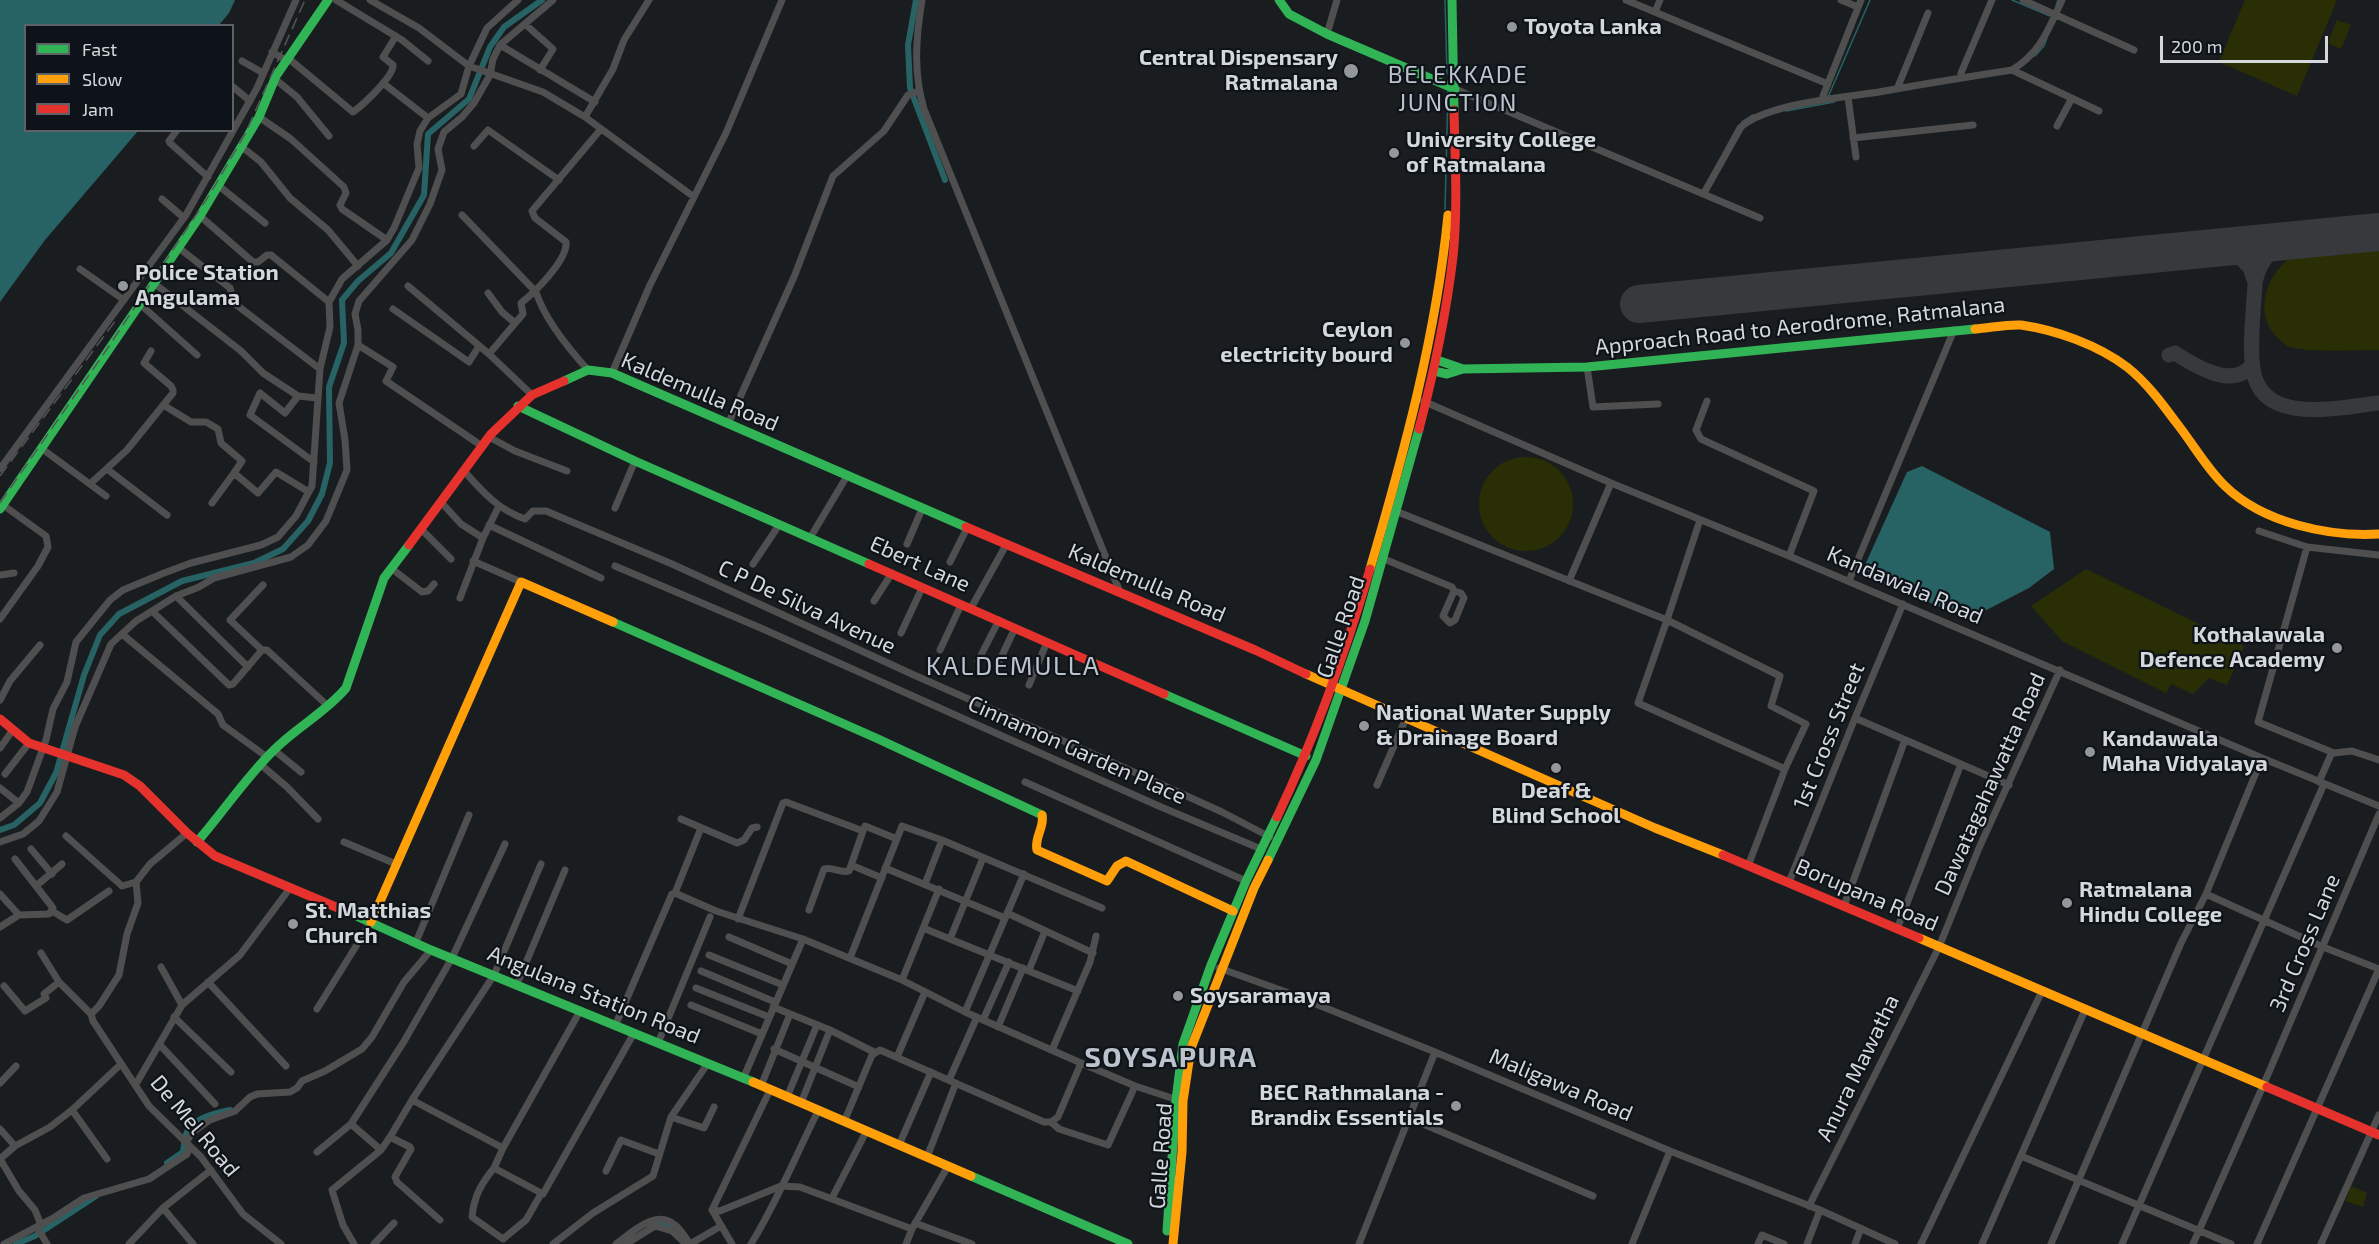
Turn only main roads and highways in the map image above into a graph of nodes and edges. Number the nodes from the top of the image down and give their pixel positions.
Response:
1 (327, 0) edge
2 (1279, 0) edge
3 (1444, 0) edge
4 (1452, 0) edge
5 (1451, 88) junction
6 (1427, 357) junction
7 (1437, 360) junction
8 (1424, 368) junction
9 (1463, 369) junction
10 (1434, 371) junction
11 (2156, 398) junction
12 (519, 406) junction
13 (1, 507) edge
14 (2379, 534) edge
15 (2379, 541) edge
16 (1336, 688) junction
17 (0, 719) edge
18 (1306, 756) junction
19 (197, 842) junction
20 (1233, 911) junction
21 (371, 922) junction
22 (1180, 1101) junction
23 (2375, 1134) edge
24 (1128, 1244) edge
25 (1165, 1244) edge
26 (1173, 1244) edge

1 - 13 main road
2 - 5 main road
3 - 5 main road, Galle Road
4 - 5 main road, Galle Road
5 - 6 main road, Galle Road
5 - 7 main road, Galle Road
6 - 7 main road, Approach Road to Aerodrome, Ratmalana
6 - 8 main road, Galle Road
7 - 9 main road, Approach Road to Aerodrome, Ratmalana
7 - 10 main road, Galle Road
8 - 10 main road
8 - 16 main road, Galle Road
9 - 10 main road, Approach Road to Aerodrome, Ratmalana
9 - 11 main road, Approach Road to Aerodrome, Ratmalana
10 - 16 main road, Galle Road
11 - 14 main road, Approach Road to Aerodrome, Ratmalana
11 - 15 main road, Approach Road to Aerodrome, Ratmalana
12 - 16 main road, Kaldemulla Road
12 - 18 main road, Ebert Lane
12 - 19 main road, Kaldemulla Road
16 - 18 main road, Galle Road
16 - 22 main road, Galle Road
16 - 23 main road, Borupana Road
17 - 19 main road, Angulana Station Road
18 - 20 main road, Galle Road
19 - 21 main road, Angulana Station Road
20 - 21 main road
20 - 22 main road, Galle Road
21 - 24 main road, Angulana Station Road
22 - 25 main road, Galle Road
22 - 26 main road, Galle Road

